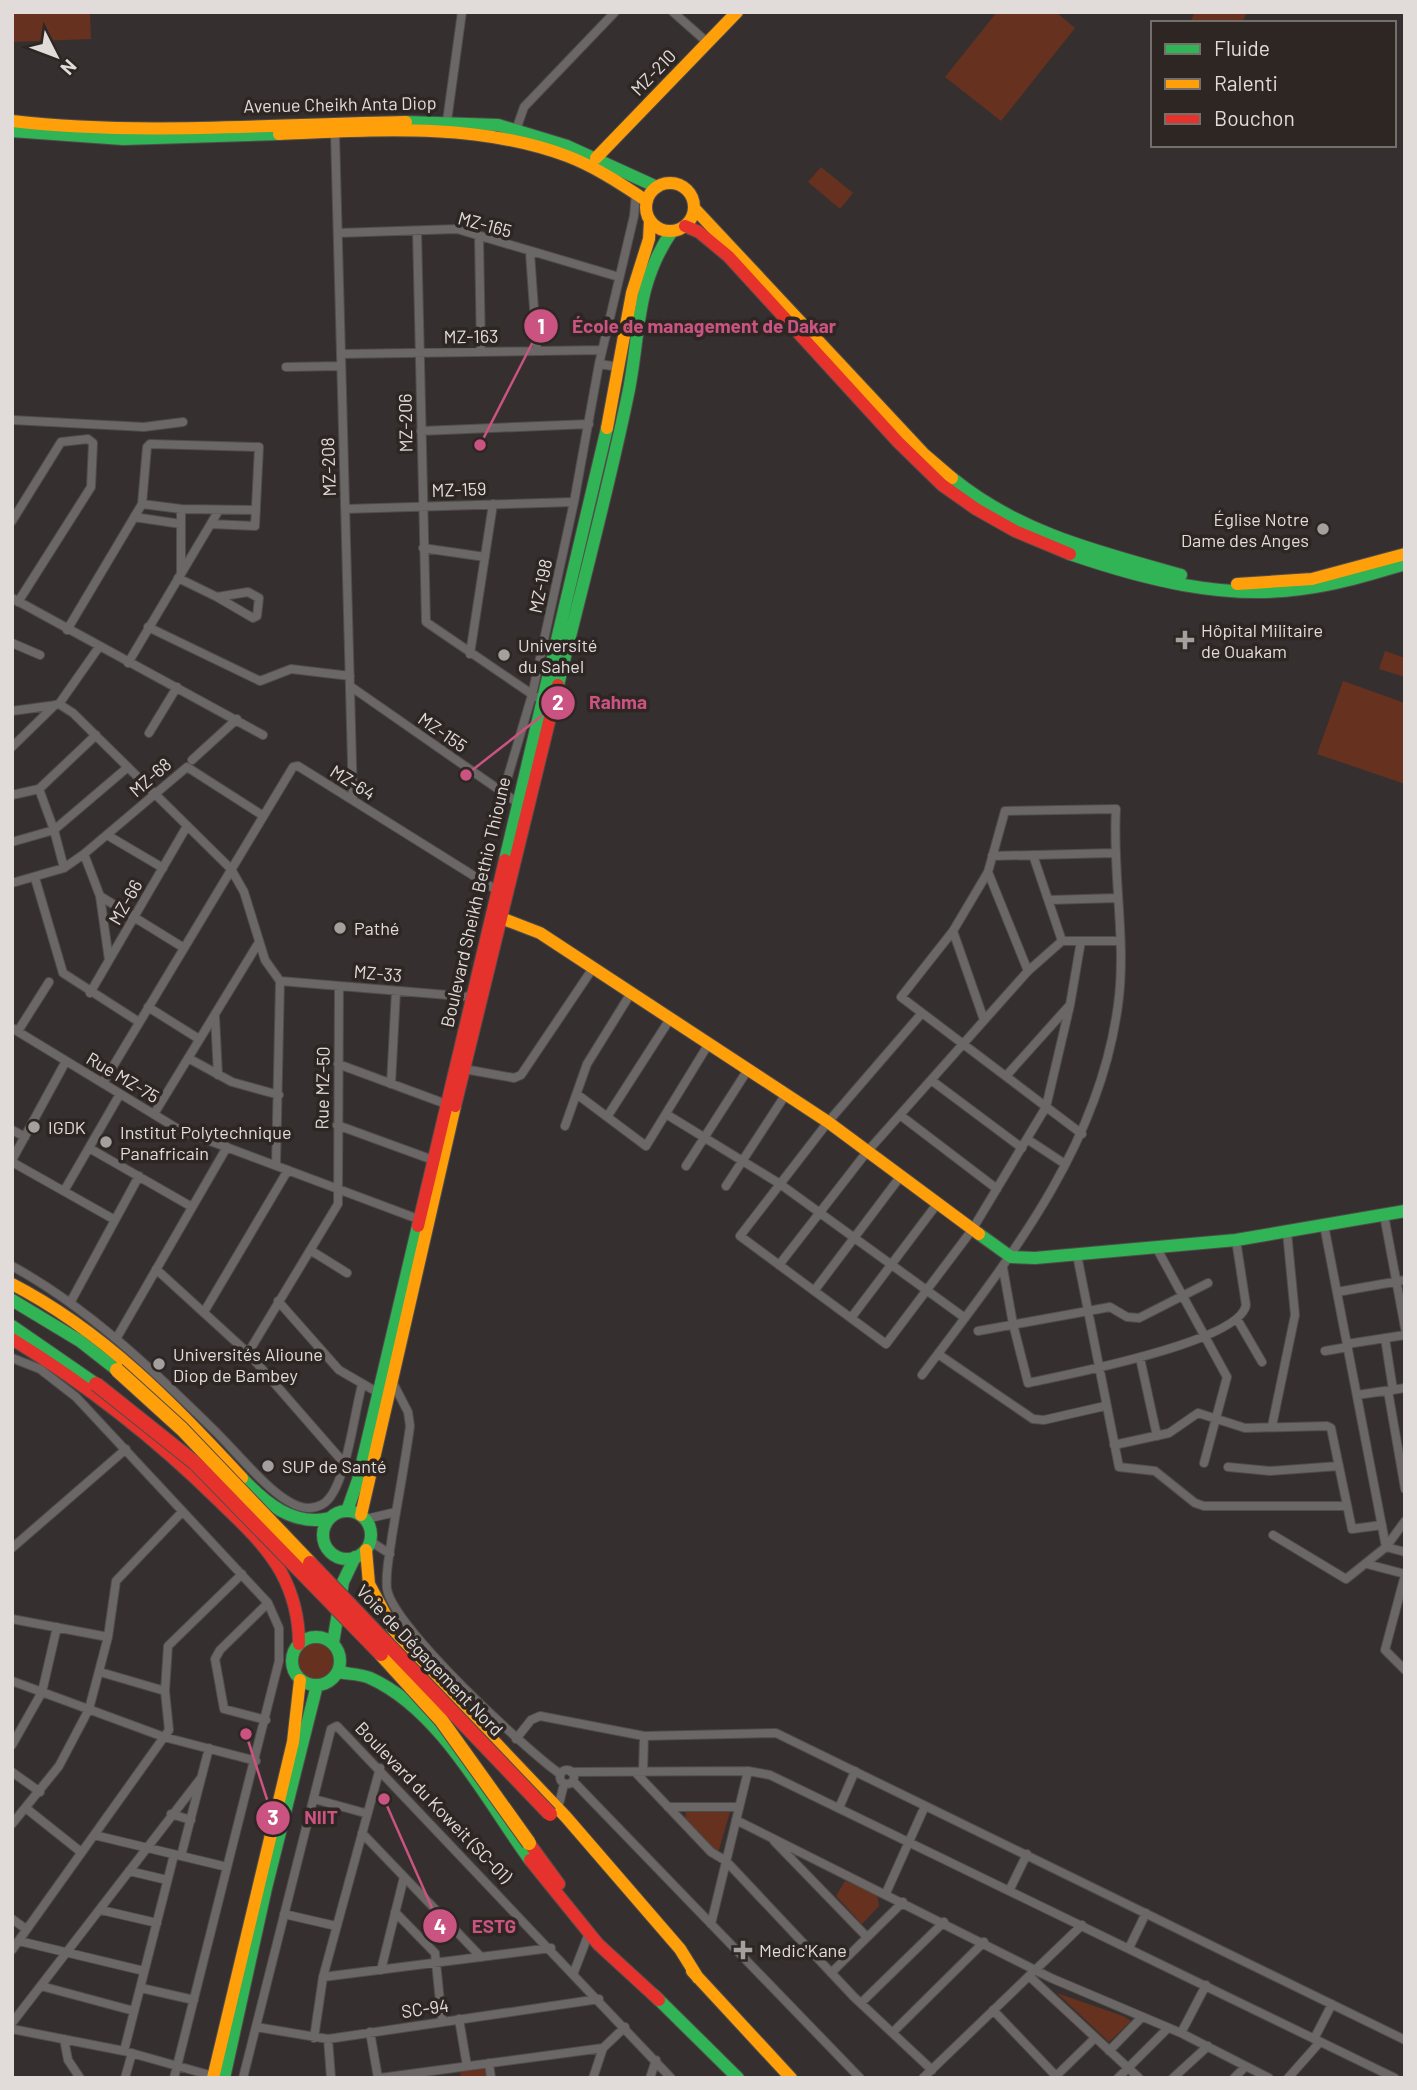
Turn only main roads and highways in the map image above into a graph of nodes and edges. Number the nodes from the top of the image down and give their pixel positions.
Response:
1 (737, 12) edge
2 (12, 121) edge
3 (12, 131) edge
4 (596, 158) junction
5 (657, 187) junction
6 (642, 197) junction
7 (694, 208) junction
8 (650, 220) junction
9 (678, 229) junction
10 (1405, 554) edge
11 (1405, 564) edge
12 (501, 918) junction
13 (1405, 1211) edge
14 (12, 1284) edge
15 (12, 1298) edge
16 (12, 1326) edge
17 (12, 1339) edge
18 (358, 1515) junction
19 (330, 1518) junction
20 (364, 1549) junction
21 (335, 1555) junction
22 (317, 1636) junction
23 (333, 1643) junction
24 (299, 1644) junction
25 (338, 1672) junction
26 (300, 1680) junction
27 (317, 1685) junction
28 (554, 1811) junction
29 (659, 2000) junction
30 (217, 2077) edge
31 (738, 2078) edge
32 (792, 2078) edge

1 - 4 main road, MZ-210
2 - 4 main road, Avenue Cheikh Anta Diop
3 - 6 main road, Avenue Cheikh Anta Diop
4 - 5 main road, Avenue Cheikh Anta Diop
5 - 6 main road
5 - 7 main road
6 - 8 main road
7 - 9 main road
7 - 10 main road
8 - 9 main road
8 - 18 main road, Boulevard Sheikh Bethio Thioune
9 - 11 main road
9 - 12 main road, Boulevard Sheikh Bethio Thioune
12 - 13 main road
12 - 18 main road, Boulevard Sheikh Bethio Thioune
14 - 19 main road
15 - 28 main road, Voie de Dégagement Nord, bridge
16 - 29 main road, Voie de Dégagement Nord, bridge
17 - 24 main road
18 - 19 main road
18 - 20 main road
19 - 21 main road
20 - 21 main road
20 - 23 main road
20 - 28 main road
21 - 22 main road
22 - 23 main road
22 - 24 main road
23 - 25 main road
24 - 26 main road
25 - 27 main road
25 - 29 main road
26 - 27 main road
26 - 30 main road
27 - 30 main road
28 - 32 main road, Voie de Dégagement Nord
29 - 31 main road, Voie de Dégagement Nord

